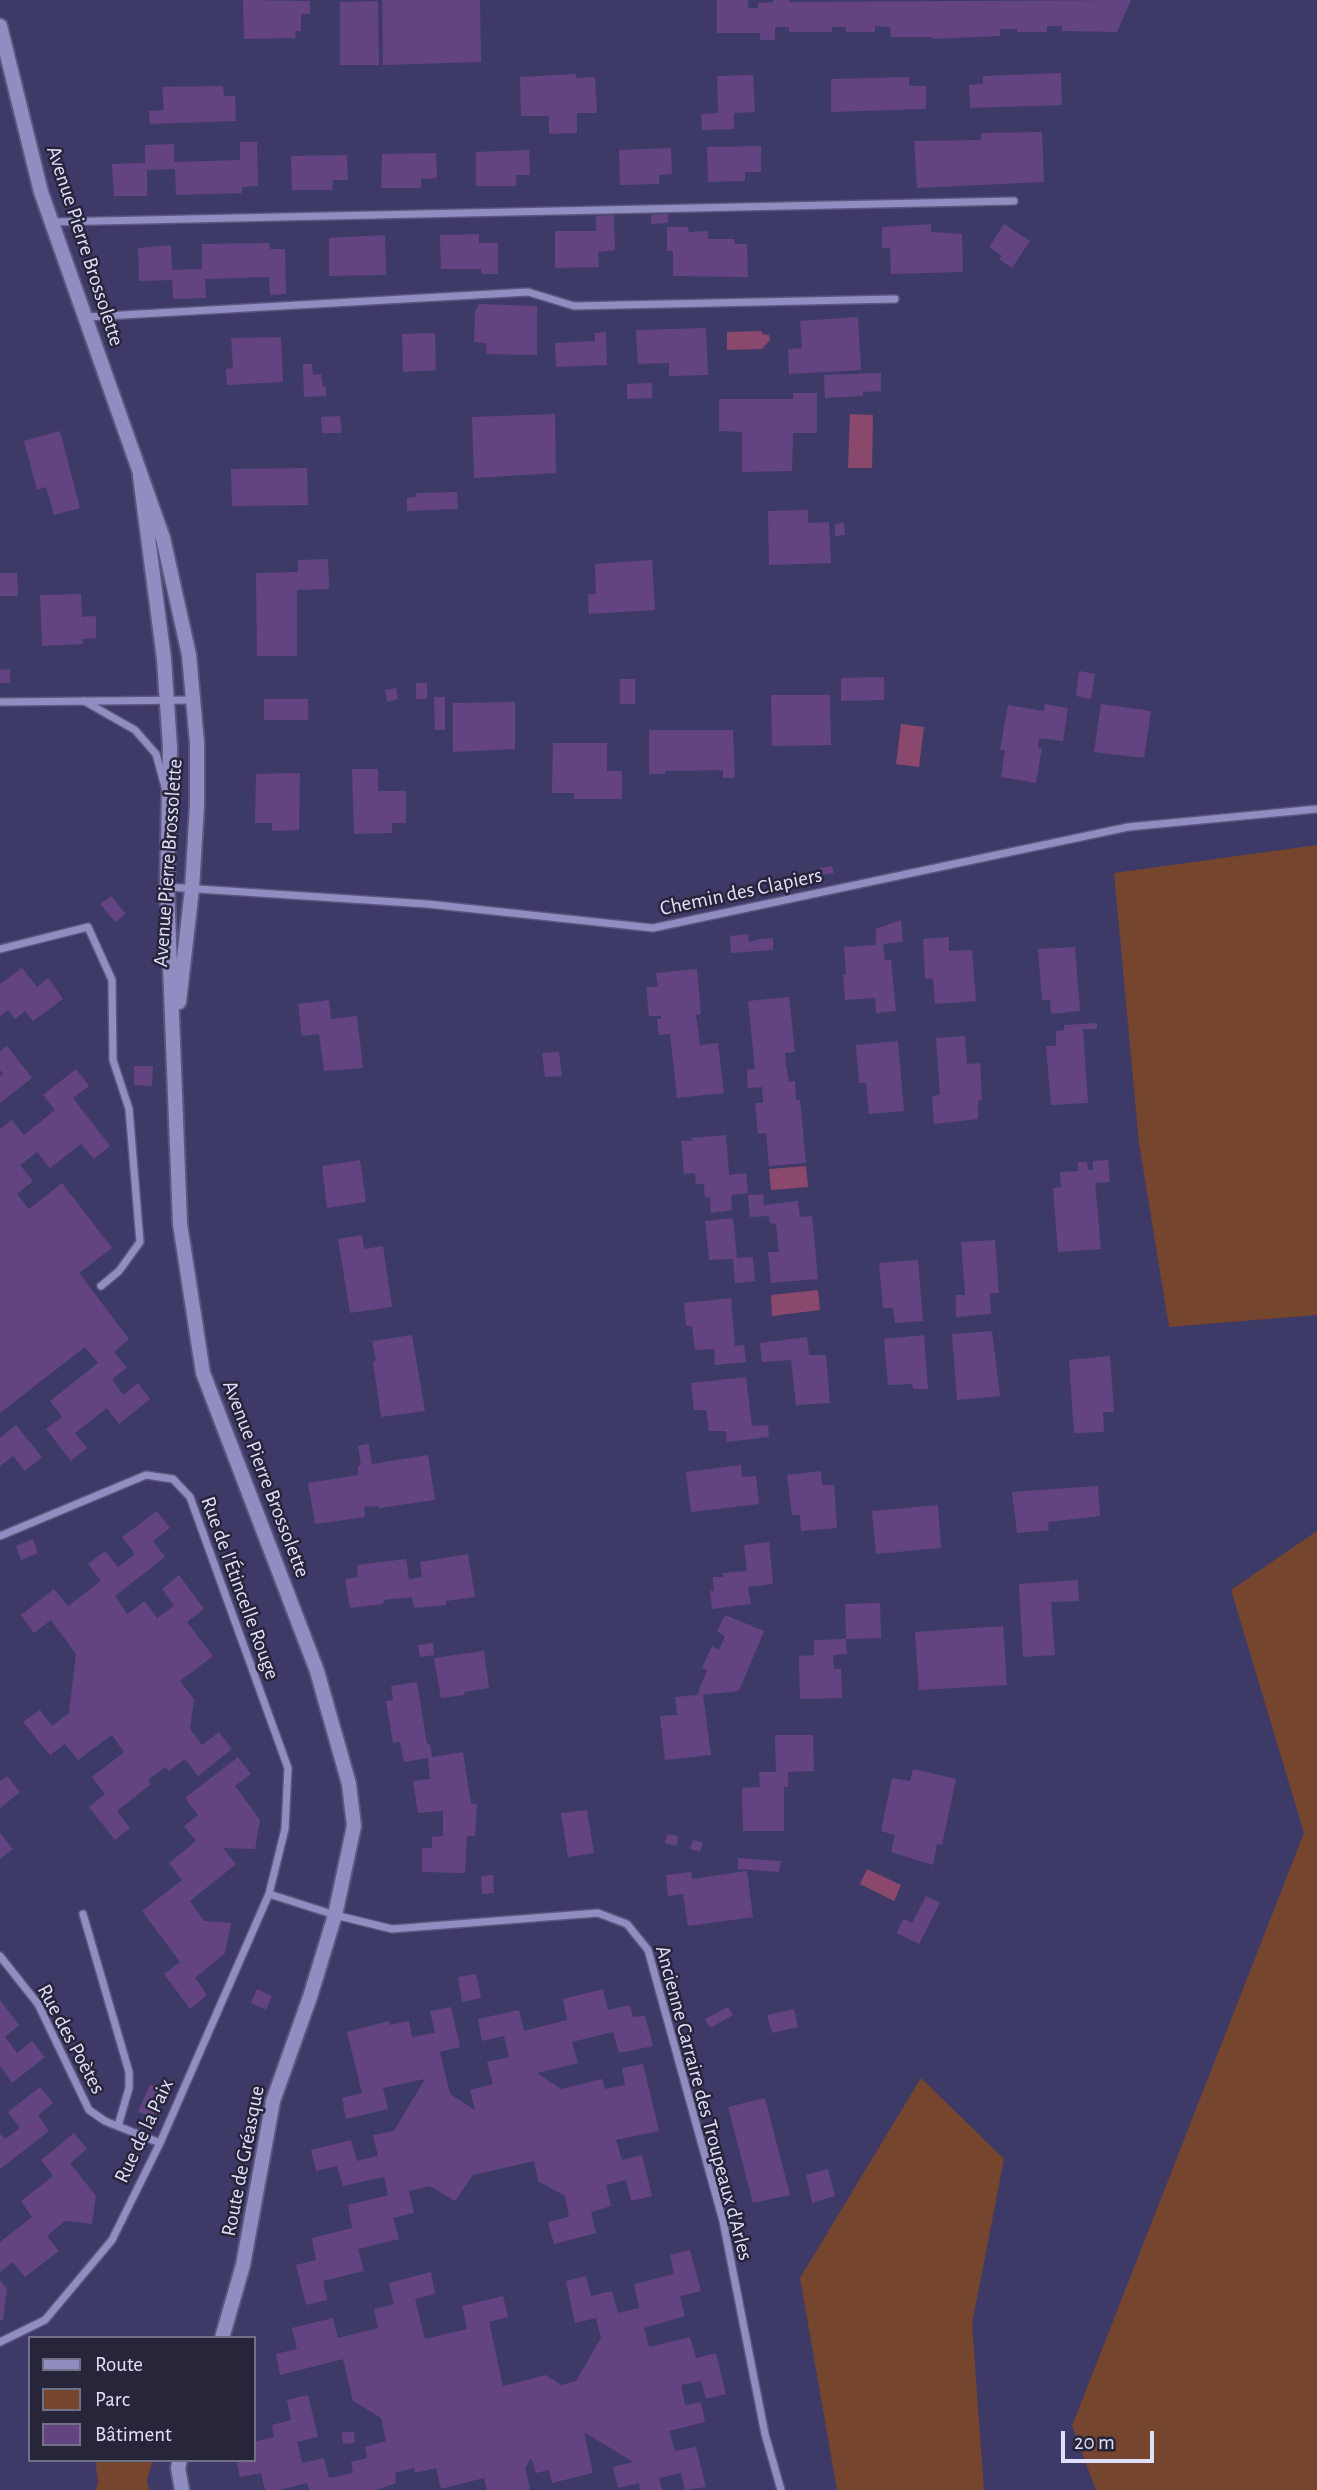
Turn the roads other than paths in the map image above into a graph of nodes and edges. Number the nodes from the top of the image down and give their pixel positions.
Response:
1 (0, 26) edge
2 (1014, 201) dead end
3 (52, 222) junction
4 (895, 299) dead end
5 (87, 317) junction
6 (140, 476) junction
7 (165, 699) junction
8 (193, 700) junction
9 (84, 701) junction
10 (0, 702) edge
11 (168, 801) junction
12 (1317, 809) edge
13 (167, 887) junction
14 (191, 889) junction
15 (0, 949) edge
16 (174, 1049) junction
17 (101, 1286) dead end
18 (0, 1536) edge
19 (269, 1894) junction
20 (83, 1914) dead end
21 (335, 1915) junction
22 (0, 1956) edge
23 (118, 2126) junction
24 (160, 2143) junction
25 (223, 2336) edge
26 (0, 2342) edge
27 (180, 2462) edge
28 (182, 2490) edge
29 (781, 2490) edge

1 - 3 street, Avenue Pierre Brossolette
2 - 3 street
3 - 5 street, Avenue Pierre Brossolette
4 - 5 street
5 - 6 street, Avenue Pierre Brossolette
6 - 7 street, Avenue Pierre Brossolette
6 - 8 street, Avenue Pierre Brossolette
7 - 8 street
7 - 9 street
7 - 11 street, Avenue Pierre Brossolette
8 - 14 street, Avenue Pierre Brossolette
9 - 10 street
9 - 11 street
11 - 13 street, Avenue Pierre Brossolette
12 - 14 street, Chemin des Clapiers
13 - 14 street, Chemin des Clapiers
13 - 16 street, Avenue Pierre Brossolette
14 - 16 street, Avenue Pierre Brossolette
15 - 17 street
16 - 21 street, Avenue Pierre Brossolette
18 - 19 street, Rue de l'Étincelle Rouge
19 - 21 street, Ancienne Carraire des Troupeaux d'Arles
19 - 24 street, Rue de la Paix
20 - 23 street
21 - 25 street, Route de Gréasque
21 - 29 street, Ancienne Carraire des Troupeaux d'Arles
22 - 23 street, Rue des Poètes
23 - 24 street, Rue des Poètes
24 - 26 street, Rue de la Paix
27 - 28 street

